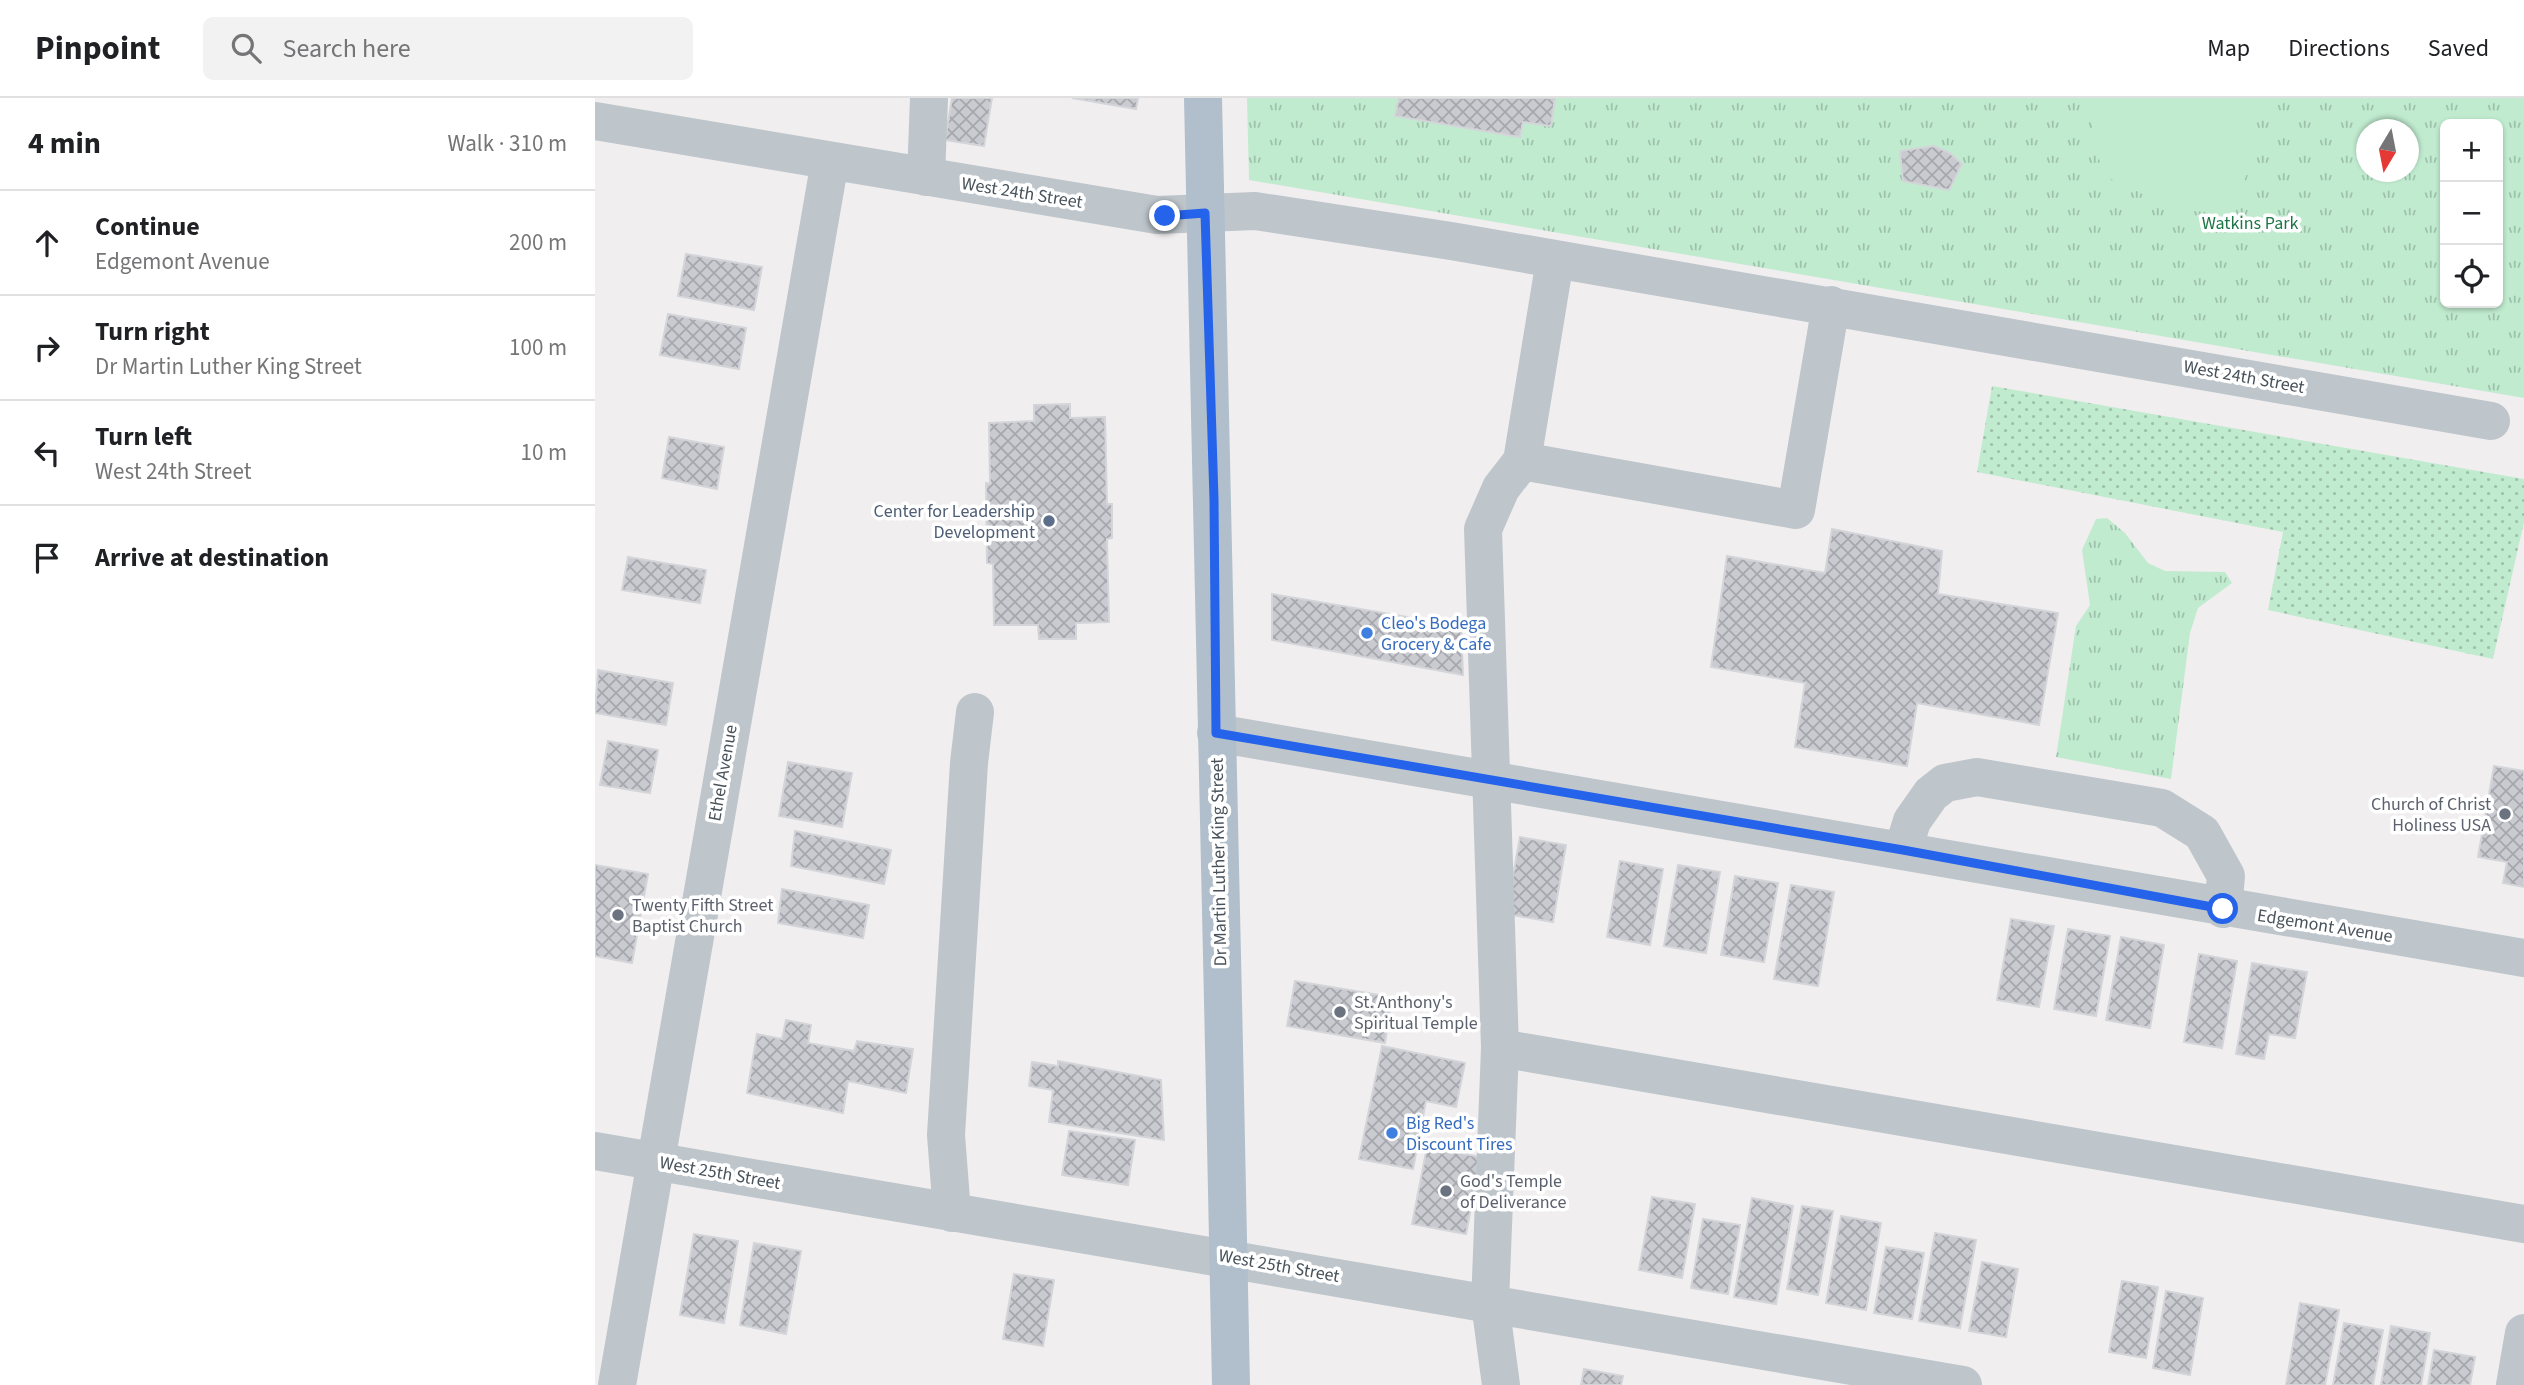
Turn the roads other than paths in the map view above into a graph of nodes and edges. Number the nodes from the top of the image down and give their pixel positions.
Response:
1 (929, 98) edge
2 (1203, 98) edge
3 (595, 121) edge
4 (830, 161) junction
5 (926, 177) junction
6 (1205, 213) junction
7 (1555, 260) junction
8 (1831, 306) junction
9 (2491, 421) dead end
10 (1522, 461) junction
11 (975, 712) dead end
12 (1216, 733) junction
13 (1491, 778) junction
14 (1903, 850) junction
15 (2223, 909) junction
16 (2524, 958) edge
17 (1500, 1048) junction
18 (595, 1151) edge
19 (655, 1161) junction
20 (952, 1213) junction
21 (2524, 1224) edge
22 (1228, 1257) junction
23 (1490, 1303) junction
24 (2524, 1333) edge
25 (617, 1385) edge
26 (1231, 1385) edge
27 (1501, 1385) edge
28 (1963, 1385) edge
29 (2515, 1385) edge

1 - 5 street
2 - 6 main road, Dr Martin Luther King Street
3 - 4 street, West 24th Street
4 - 5 street, West 24th Street
4 - 19 street, Ethel Avenue
5 - 6 street, West 24th Street
6 - 7 street, West 24th Street
6 - 12 main road, Dr Martin Luther King Street
7 - 8 street, West 24th Street
7 - 10 street
8 - 9 street, West 24th Street
8 - 10 street
10 - 13 street
11 - 20 street
12 - 13 street, Edgemont Avenue
12 - 22 main road, Dr Martin Luther King Street
13 - 14 street, Edgemont Avenue
13 - 17 street
14 - 15 street, Edgemont Avenue
14 - 15 street
15 - 16 street, Edgemont Avenue
17 - 21 street
17 - 23 street
18 - 19 street, West 25th Street
19 - 20 street, West 25th Street
19 - 25 street, Ethel Avenue
20 - 22 street, West 25th Street
22 - 23 street, West 25th Street
22 - 26 main road, Dr Martin Luther King Street
23 - 27 street
23 - 28 street, West 25th Street
24 - 29 street

